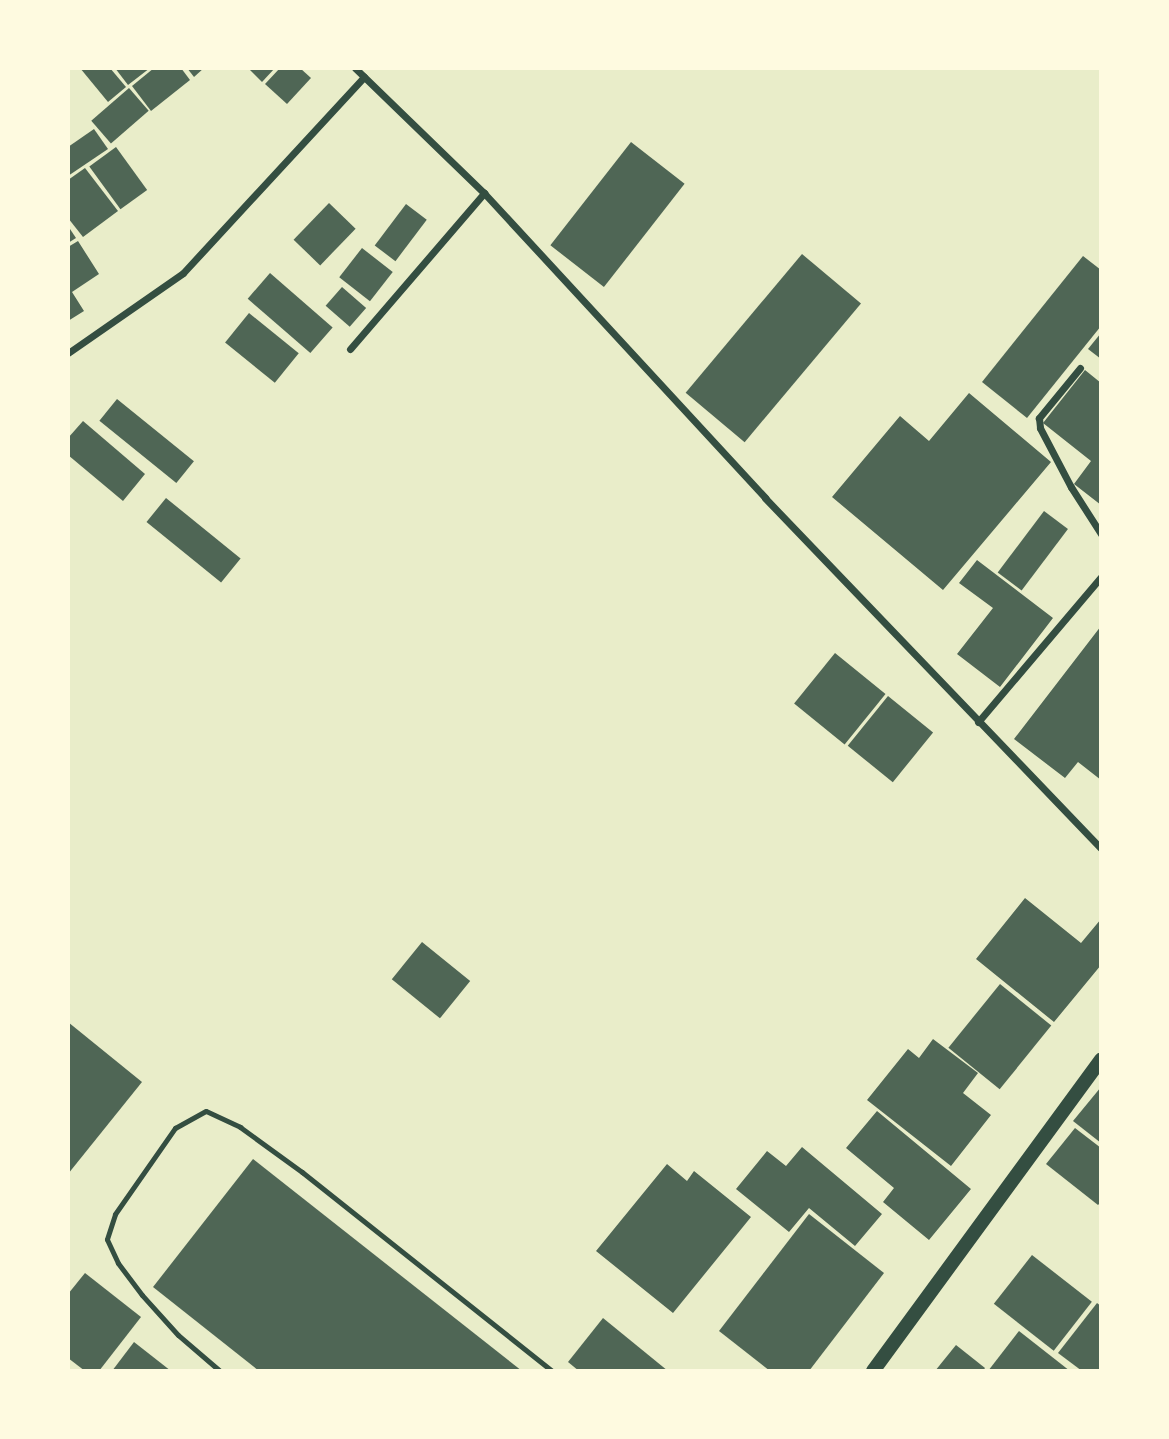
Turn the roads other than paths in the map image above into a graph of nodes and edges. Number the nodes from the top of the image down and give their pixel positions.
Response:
1 (355, 68) edge
2 (364, 77) junction
3 (484, 193) junction
4 (350, 349) dead end
5 (68, 353) edge
6 (1080, 368) dead end
7 (1101, 534) edge
8 (1101, 577) edge
9 (978, 722) junction
10 (1101, 848) edge
11 (1101, 1059) edge
12 (220, 1371) edge
13 (552, 1371) edge
14 (873, 1371) edge

1 - 2 street
2 - 3 street
2 - 5 street
3 - 4 street
3 - 9 street
6 - 7 street
8 - 9 street
9 - 10 street
11 - 14 main road
12 - 13 lane

